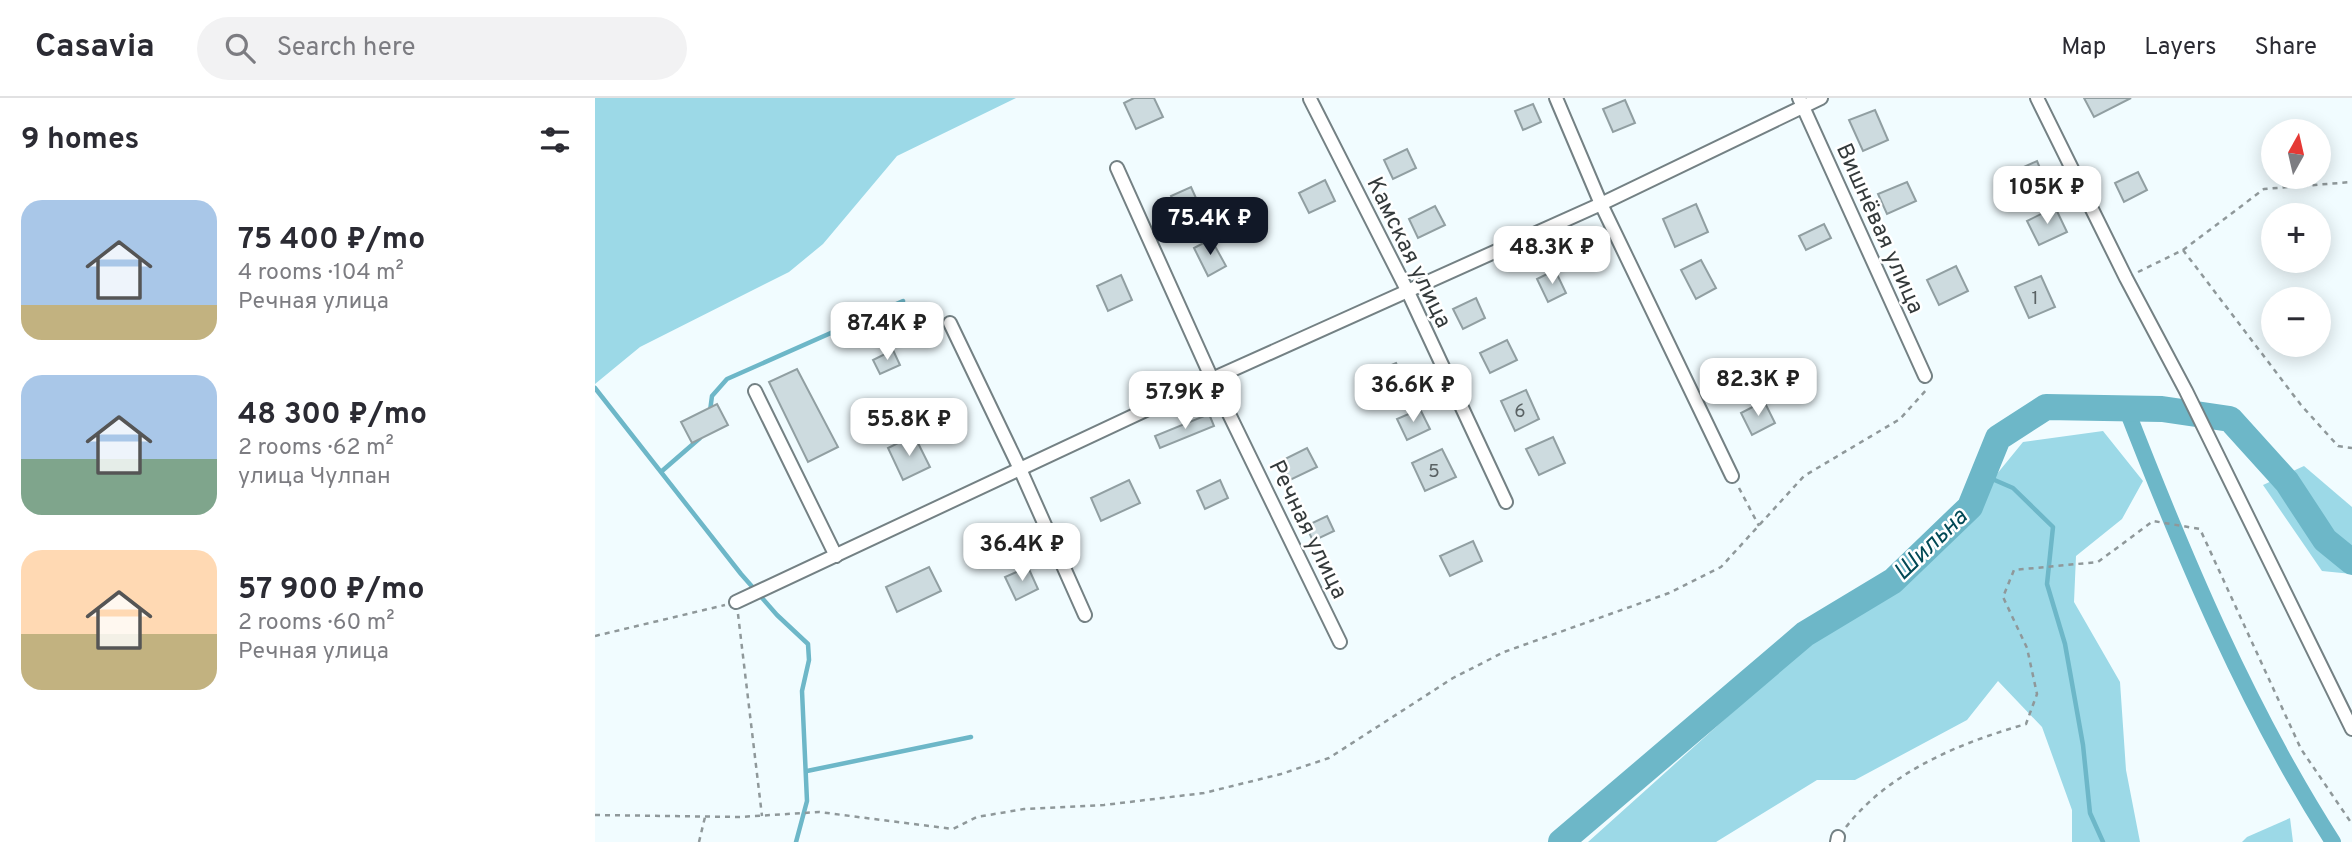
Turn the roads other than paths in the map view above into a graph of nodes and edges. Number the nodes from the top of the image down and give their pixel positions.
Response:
1 (1556, 98) edge
2 (1821, 98) edge
3 (2036, 98) edge
4 (1310, 99) edge
5 (1801, 102) edge
6 (1117, 168) dead end
7 (1601, 204) junction
8 (1408, 292) junction
9 (950, 323) dead end
10 (1926, 376) road end
11 (1212, 379) junction
12 (755, 391) dead end
13 (1020, 469) junction
14 (1732, 476) road end
15 (1506, 502) dead end
16 (836, 556) junction
17 (736, 602) road end
18 (1085, 615) dead end
19 (1340, 642) dead end
20 (2352, 729) edge

1 - 7 street
2 - 5 street
3 - 20 street
4 - 8 street, Камская улица
5 - 7 street
5 - 10 street, Вишнёвая улица
6 - 11 street, Речная улица
7 - 8 street
7 - 14 street
8 - 11 street
8 - 15 street, Камская улица
9 - 13 street
11 - 13 street
11 - 19 street, Речная улица
12 - 16 street
13 - 16 street
13 - 18 street
16 - 17 street

